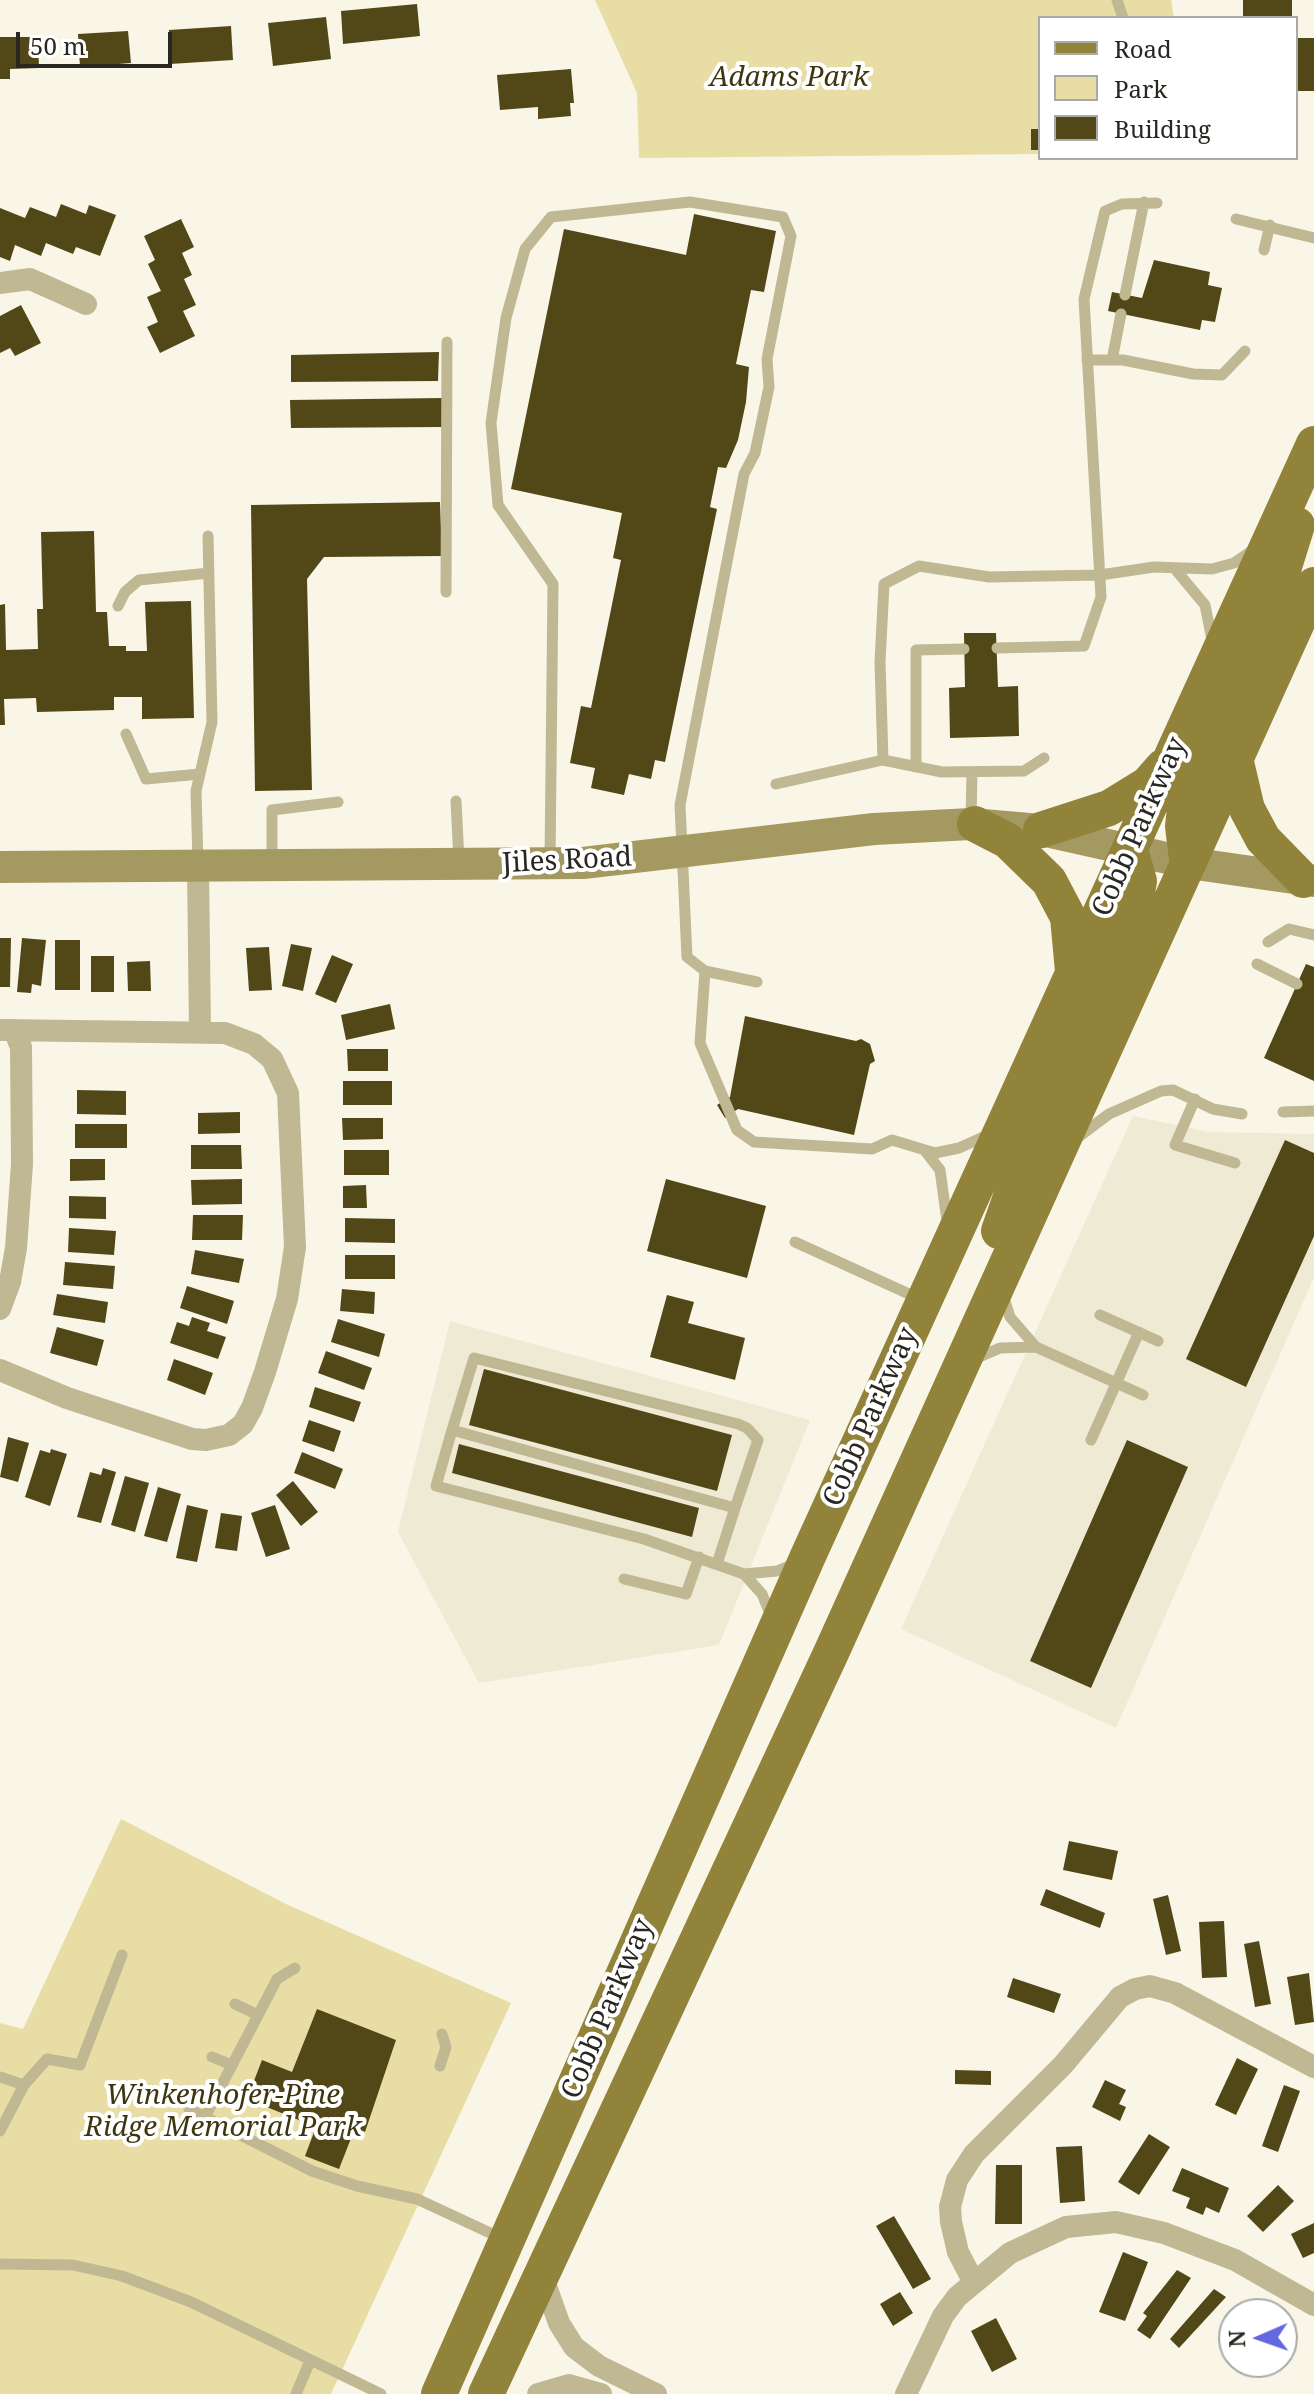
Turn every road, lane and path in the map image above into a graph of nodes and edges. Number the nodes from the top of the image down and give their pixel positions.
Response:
1 (1236, 219) dead end
2 (1270, 225) junction
3 (1314, 238) edge
4 (1264, 250) dead end
5 (0, 283) edge
6 (1125, 295) dead end
7 (86, 304) dead end
8 (1121, 314) dead end
9 (447, 342) dead end
10 (1245, 351) dead end
11 (1087, 360) junction
12 (1112, 360) junction
13 (1314, 444) edge
14 (1298, 479) junction
15 (208, 536) dead end
16 (1273, 536) junction
17 (1174, 569) junction
18 (209, 573) junction
19 (1100, 575) junction
20 (1314, 585) edge
21 (446, 592) dead end
22 (118, 606) dead end
23 (997, 648) dead end
24 (964, 649) dead end
25 (1214, 665) junction
26 (126, 734) dead end
27 (1174, 753) junction
28 (1044, 758) dead end
29 (1235, 758) junction
30 (883, 760) junction
31 (916, 767) junction
32 (972, 772) junction
33 (200, 774) junction
34 (776, 784) dead end
35 (456, 801) dead end
36 (338, 802) dead end
37 (973, 824) junction
38 (1041, 830) junction
39 (1130, 850) junction
40 (680, 853) junction
41 (1189, 863) junction
42 (550, 864) junction
43 (459, 866) junction
44 (0, 867) edge
45 (198, 867) junction
46 (272, 867) junction
47 (1308, 881) edge
48 (1314, 935) edge
49 (1268, 942) dead end
50 (1257, 964) dead end
51 (705, 971) junction
52 (1072, 976) junction
53 (757, 982) dead end
54 (1297, 984) dead end
55 (7, 1030) edge
56 (200, 1032) junction
57 (1195, 1099) junction
58 (1314, 1111) edge
59 (1283, 1112) dead end
60 (1242, 1114) dead end
61 (1004, 1124) junction
62 (1060, 1150) junction
63 (925, 1152) junction
64 (1235, 1163) dead end
65 (795, 1242) dead end
66 (944, 1255) junction
67 (1003, 1274) junction
68 (924, 1301) junction
69 (988, 1308) junction
70 (0, 1309) edge
71 (1100, 1315) dead end
72 (1139, 1332) junction
73 (1158, 1341) dead end
74 (1036, 1347) junction
75 (0, 1370) edge
76 (957, 1376) junction
77 (1116, 1383) junction
78 (1143, 1395) dead end
79 (452, 1430) junction
80 (1091, 1440) dead end
81 (735, 1508) junction
82 (808, 1556) junction
83 (699, 1557) junction
84 (717, 1564) junction
85 (744, 1574) junction
86 (624, 1579) dead end
87 (774, 1632) junction
88 (122, 1955) dead end
89 (295, 1968) dead end
90 (235, 2004) dead end
91 (258, 2015) junction
92 (442, 2034) dead end
93 (212, 2057) dead end
94 (232, 2065) junction
95 (440, 2066) dead end
96 (1314, 2067) edge
97 (0, 2077) edge
98 (24, 2085) junction
99 (189, 2109) dead end
100 (205, 2117) junction
101 (0, 2131) edge
102 (508, 2241) junction
103 (0, 2264) edge
104 (542, 2275) junction
105 (973, 2281) junction
106 (1314, 2305) edge
107 (310, 2361) junction
108 (296, 2394) edge
109 (381, 2394) edge
110 (439, 2394) edge
111 (486, 2394) edge
112 (538, 2394) edge
113 (601, 2394) edge
114 (656, 2394) edge
115 (906, 2394) edge

1 - 2 lane
2 - 3 lane
2 - 4 lane
5 - 7 street
6 - 11 lane
8 - 12 lane
9 - 21 lane
10 - 12 lane
11 - 12 lane
11 - 19 lane
13 - 14 main road, Cobb Parkway
14 - 16 main road, Cobb Parkway
14 - 41 main road
15 - 18 lane
16 - 17 lane
16 - 25 main road, Cobb Parkway
17 - 19 lane
17 - 25 lane
18 - 22 lane
18 - 33 lane
19 - 23 lane
19 - 30 lane
20 - 29 main road, Cobb Parkway
24 - 31 lane
25 - 27 main road, Cobb Parkway
26 - 33 lane
27 - 38 main road
27 - 39 main road, Cobb Parkway
28 - 32 lane
29 - 41 main road, Cobb Parkway
29 - 47 main road
30 - 31 lane
30 - 34 lane
31 - 32 lane
32 - 37 lane
33 - 45 lane
35 - 43 lane
36 - 46 lane
37 - 38 street, Jiles Road
37 - 40 street, Jiles Road
37 - 52 main road
38 - 39 street, Jiles Road
39 - 41 street, Jiles Road
39 - 52 main road, Cobb Parkway
39 - 69 main road
40 - 42 street, Jiles Road
40 - 42 lane
40 - 51 lane
41 - 47 street, Jiles Road
41 - 62 main road, Cobb Parkway
42 - 43 street, Jiles Road
43 - 46 street, Jiles Road
44 - 45 street, Jiles Road
45 - 46 street, Jiles Road
45 - 56 street
48 - 49 lane
50 - 54 lane
51 - 53 lane
51 - 63 lane
52 - 61 main road, Cobb Parkway
55 - 56 street
55 - 70 street
56 - 75 street
57 - 60 lane
57 - 62 lane
57 - 64 lane
58 - 59 lane
61 - 63 lane
61 - 66 main road, Cobb Parkway
62 - 67 main road, Cobb Parkway
63 - 66 lane
65 - 68 lane
66 - 68 main road, Cobb Parkway
67 - 69 main road, Cobb Parkway
67 - 74 lane
68 - 82 main road, Cobb Parkway
69 - 76 main road, Cobb Parkway
71 - 72 lane
72 - 73 lane
72 - 77 lane
74 - 76 lane
74 - 77 lane
76 - 104 main road, Cobb Parkway
77 - 78 lane
77 - 80 lane
79 - 81 lane
79 - 81 lane
79 - 83 lane
81 - 84 lane
82 - 85 lane
82 - 87 main road, Cobb Parkway
83 - 84 lane
83 - 86 lane
84 - 85 lane
85 - 87 lane
87 - 102 main road, Cobb Parkway
88 - 98 lane
89 - 91 lane
90 - 91 lane
91 - 94 lane
92 - 95 lane
93 - 94 lane
94 - 100 lane
96 - 105 street
97 - 98 lane
98 - 101 lane
99 - 100 lane
100 - 102 lane
102 - 110 main road, Cobb Parkway
103 - 107 lane
104 - 111 main road, Cobb Parkway
104 - 114 street
105 - 106 street
105 - 115 street
107 - 108 lane
107 - 109 lane
112 - 113 street

